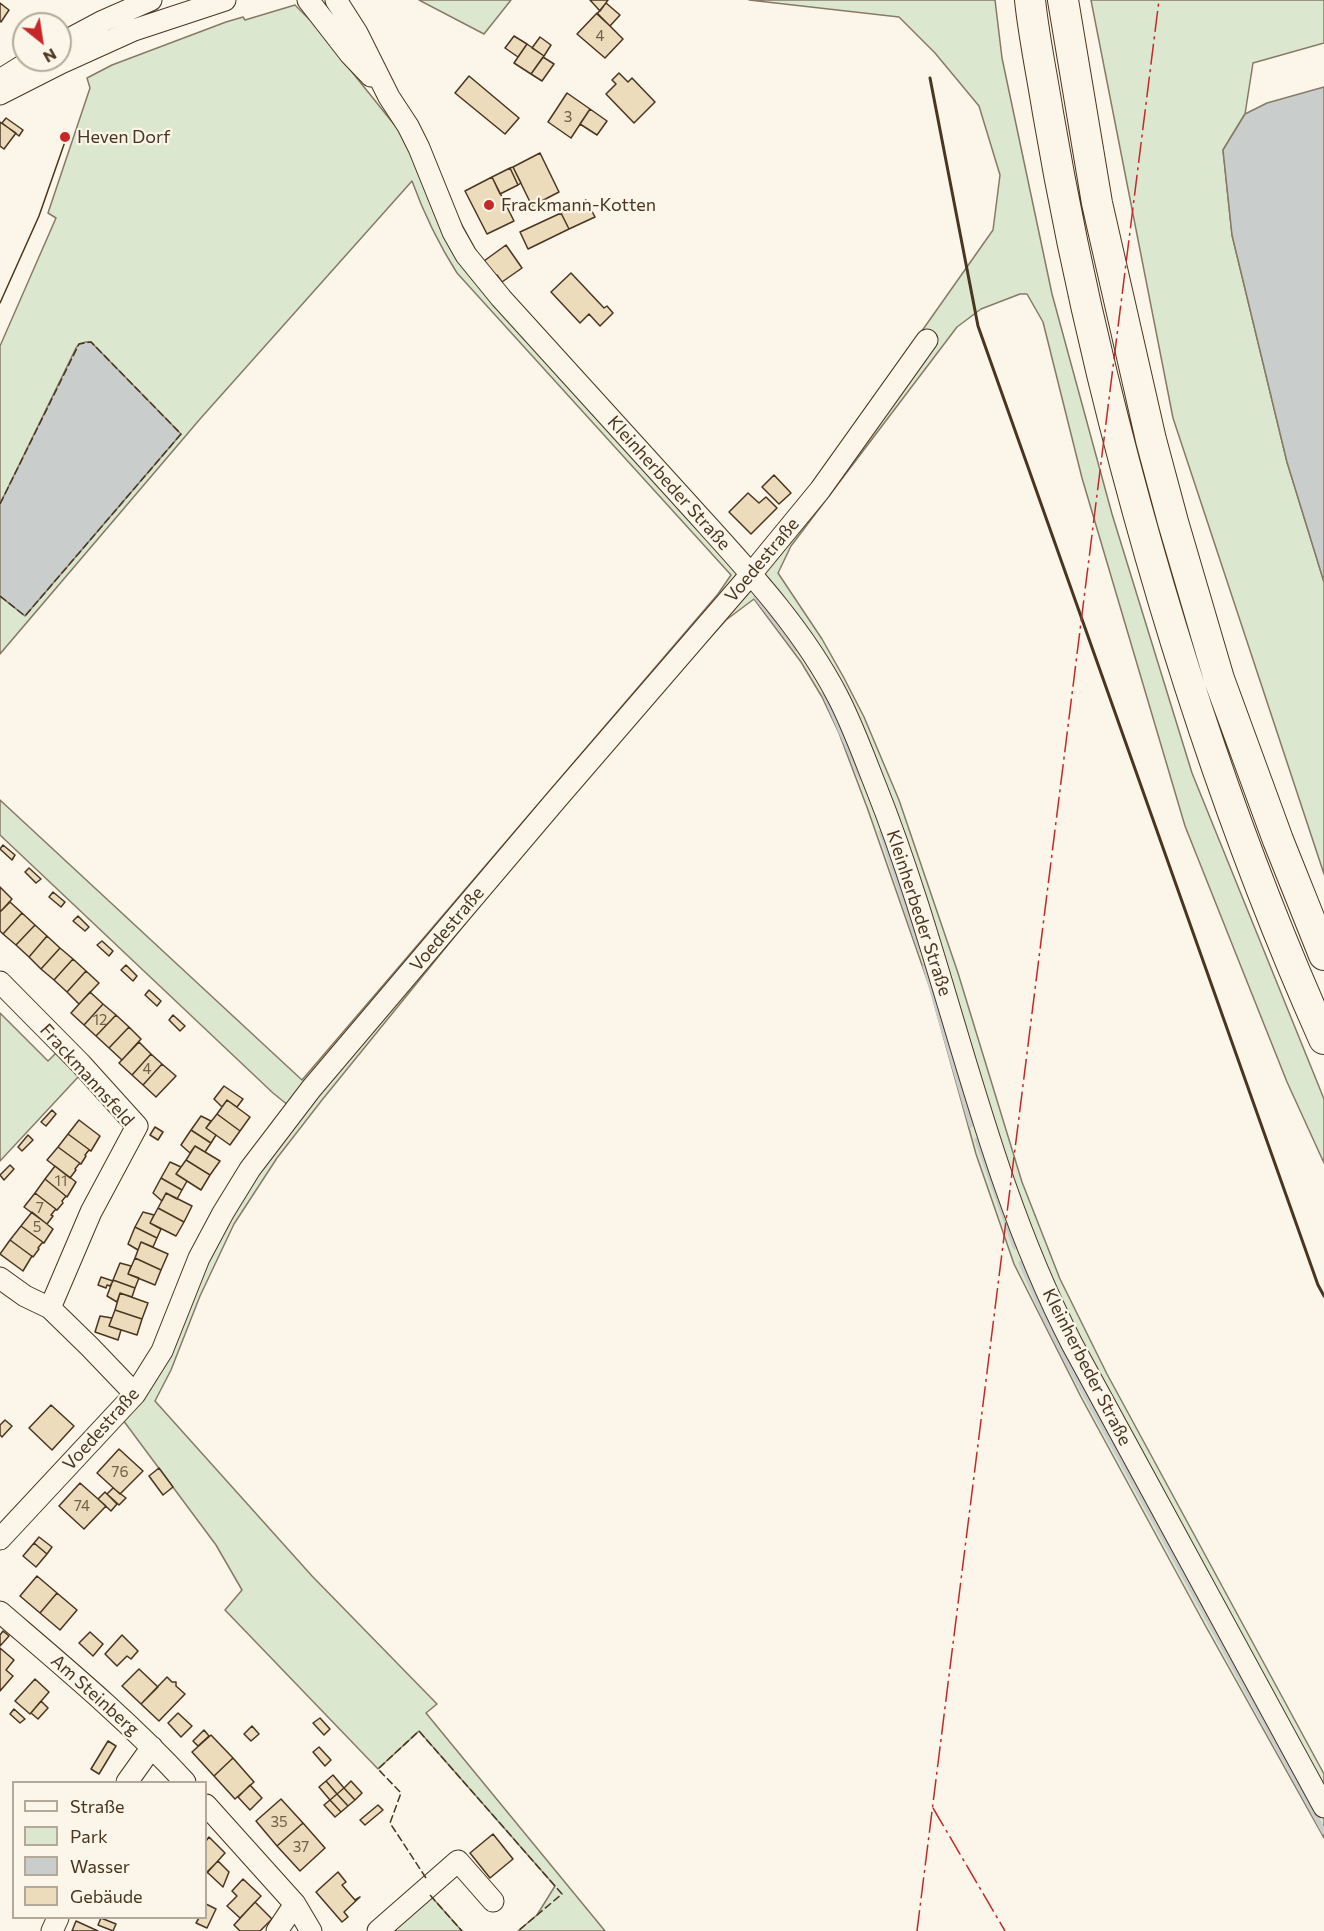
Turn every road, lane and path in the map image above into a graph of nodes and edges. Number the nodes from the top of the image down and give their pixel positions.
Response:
1 (151, 0) edge
2 (225, 0) edge
3 (309, 0) edge
4 (336, 0) edge
5 (1030, 0) edge
6 (1063, 0) edge
7 (72, 38) edge
8 (13, 72) edge
9 (0, 80) edge
10 (0, 94) edge
11 (389, 97) junction
12 (927, 340) dead end
13 (751, 574) junction
14 (1324, 955) edge
15 (0, 982) edge
16 (1324, 1039) edge
17 (0, 1278) edge
18 (50, 1308) junction
19 (135, 1394) junction
20 (0, 1539) edge
21 (0, 1612) edge
22 (152, 1747) junction
23 (127, 1781) edge
24 (184, 1781) edge
25 (207, 1806) edge
26 (1324, 1807) edge
27 (493, 1901) dead end
28 (295, 1904) junction
29 (277, 1931) edge
30 (310, 1931) edge
31 (378, 1931) edge

1 - 7 street
2 - 10 street
3 - 11 street, Kleinherbeder Straße
4 - 11 street, Kleinherbeder Straße
5 - 16 highway
6 - 14 highway
8 - 9 street
11 - 13 street, Kleinherbeder Straße
12 - 13 street, Voedestraße
13 - 19 street, Voedestraße
13 - 26 street, Kleinherbeder Straße
15 - 18 street, Frackmannsfeld
17 - 18 street
18 - 19 street
19 - 20 street, Voedestraße
21 - 22 street, Am Steinberg
22 - 23 street
22 - 24 street, Am Steinberg
25 - 28 street
27 - 31 street
28 - 29 street
28 - 30 street

